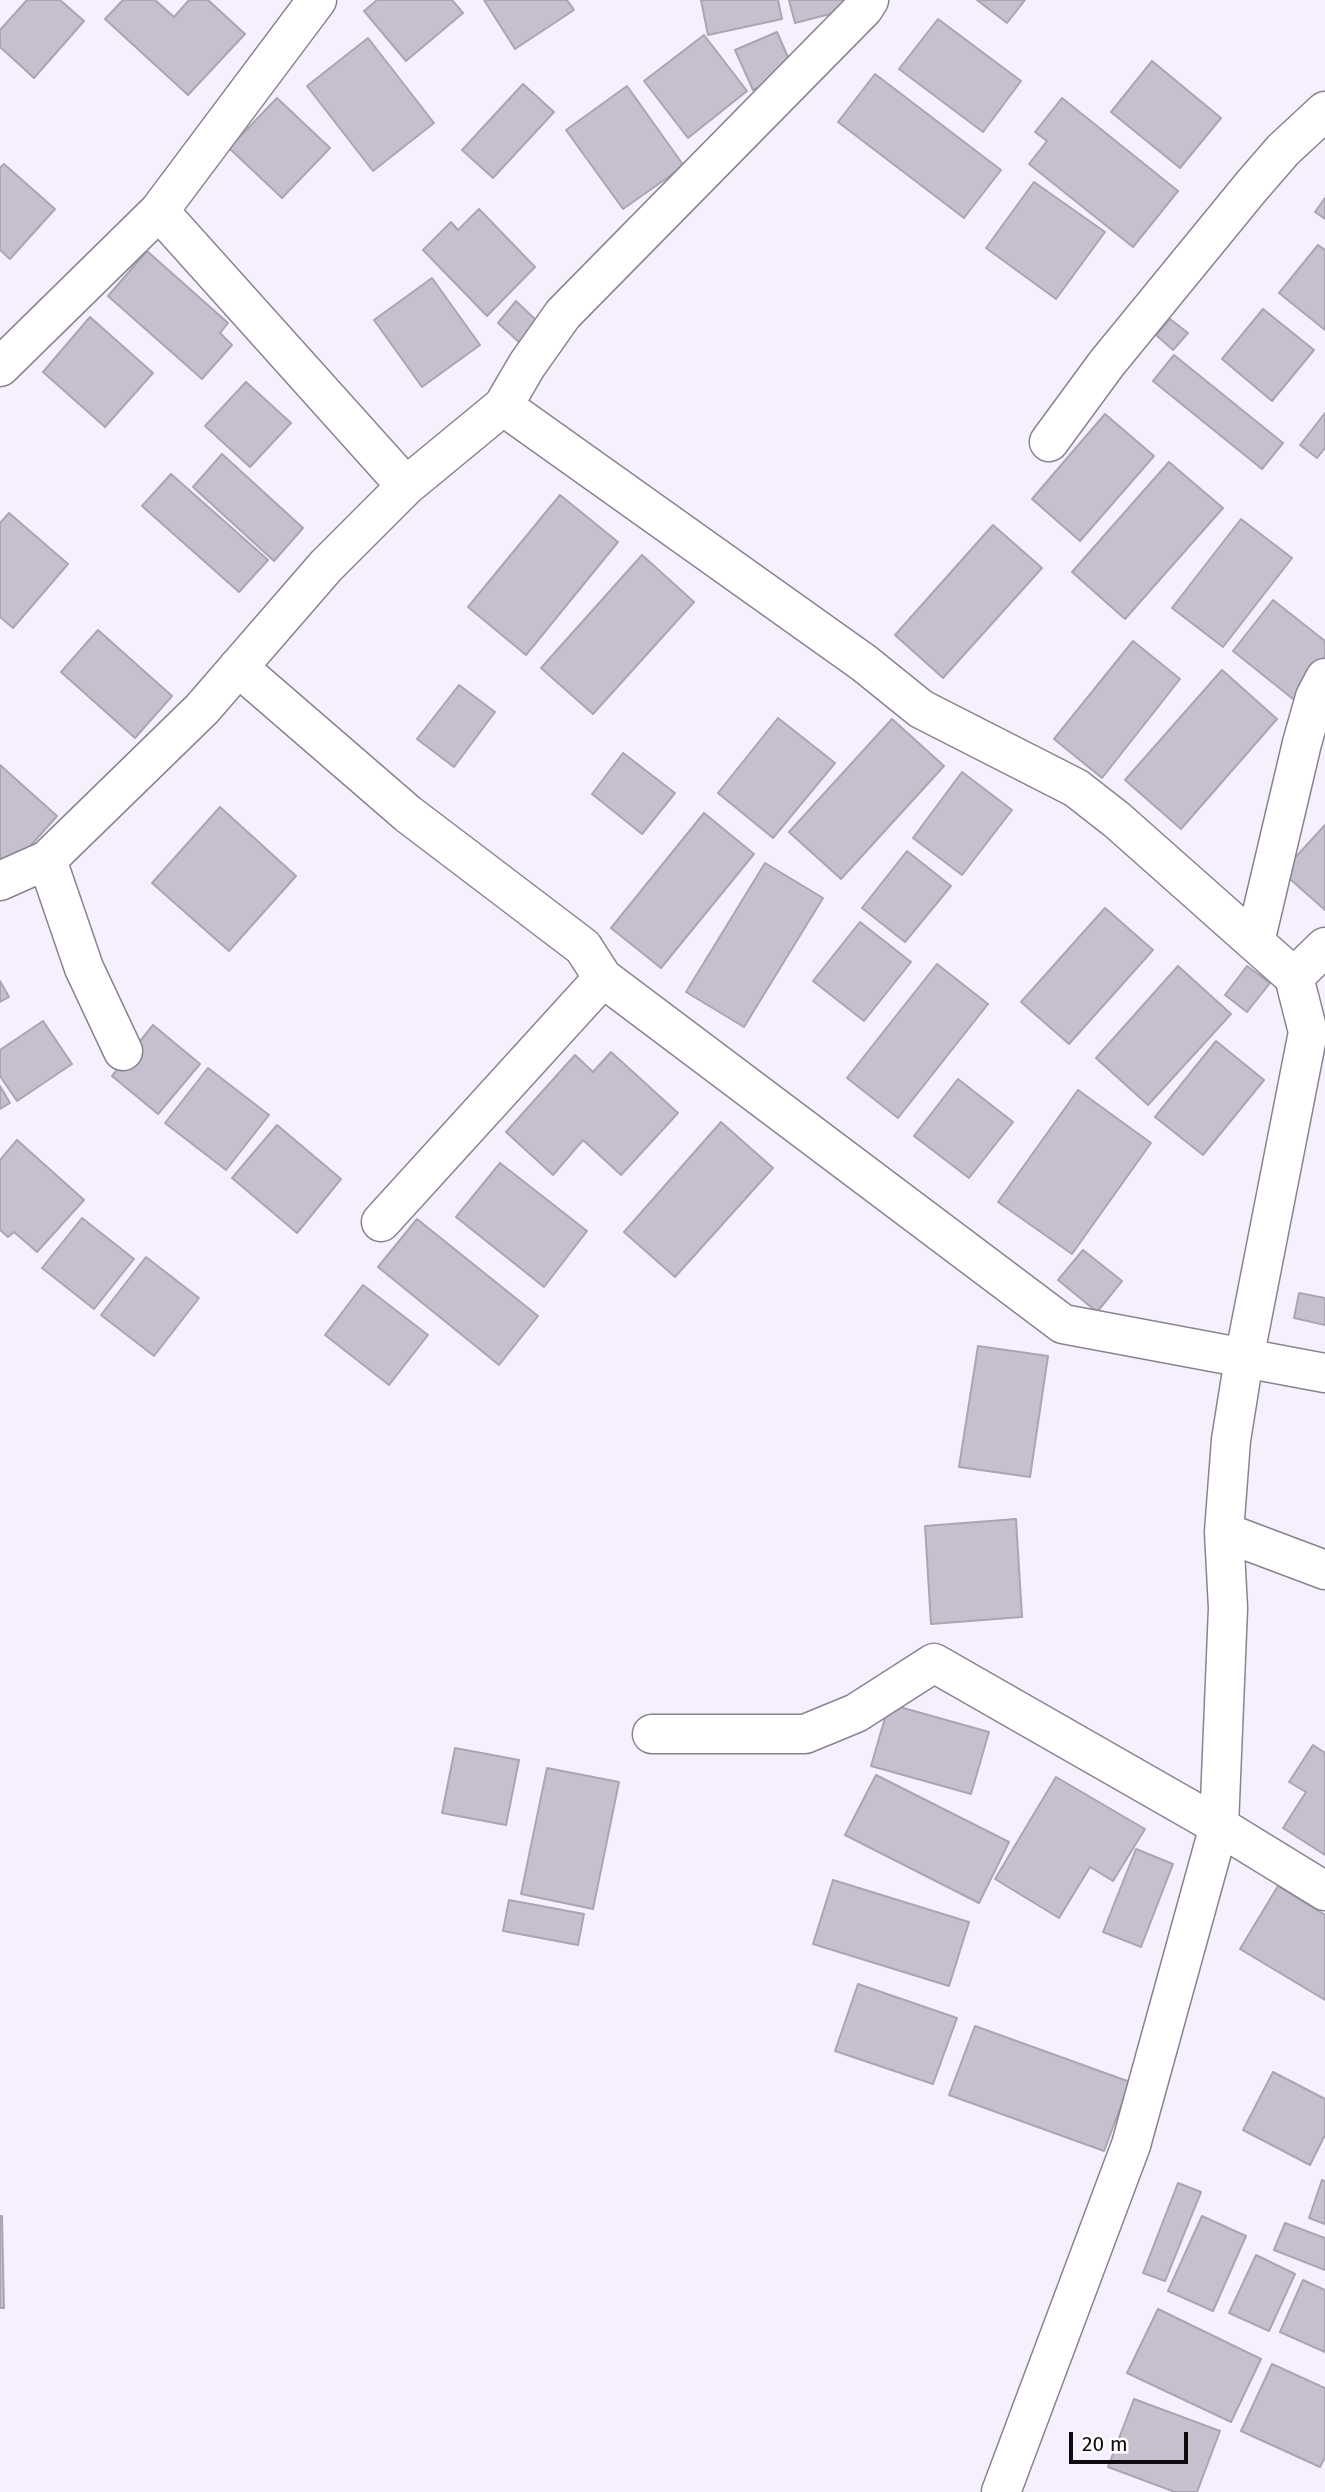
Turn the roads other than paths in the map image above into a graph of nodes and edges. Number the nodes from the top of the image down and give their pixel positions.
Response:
1 (317, 0) edge
2 (869, 0) edge
3 (1325, 111) edge
4 (159, 211) junction
5 (0, 367) edge
6 (503, 406) junction
7 (1049, 442) dead end
8 (405, 486) junction
9 (238, 667) junction
10 (1325, 678) edge
11 (47, 860) junction
12 (0, 881) edge
13 (1255, 942) junction
14 (1325, 947) edge
15 (1294, 977) junction
16 (603, 978) junction
17 (123, 1051) dead end
18 (381, 1222) dead end
19 (1244, 1359) junction
20 (1325, 1373) edge
21 (1224, 1532) junction
22 (1325, 1570) edge
23 (652, 1734) dead end
24 (1219, 1826) junction
25 (1325, 1891) edge
26 (1001, 2492) edge

1 - 4 street
2 - 6 street
3 - 7 street
4 - 5 street
4 - 8 street
6 - 8 street
6 - 13 street
8 - 9 street
9 - 11 street
9 - 16 street
10 - 13 street
11 - 12 street
11 - 17 street
13 - 15 street
14 - 15 street
15 - 19 street
16 - 18 street
16 - 19 street
19 - 20 street
19 - 21 street
21 - 22 street
21 - 24 street
23 - 24 street
24 - 25 street
24 - 26 street

